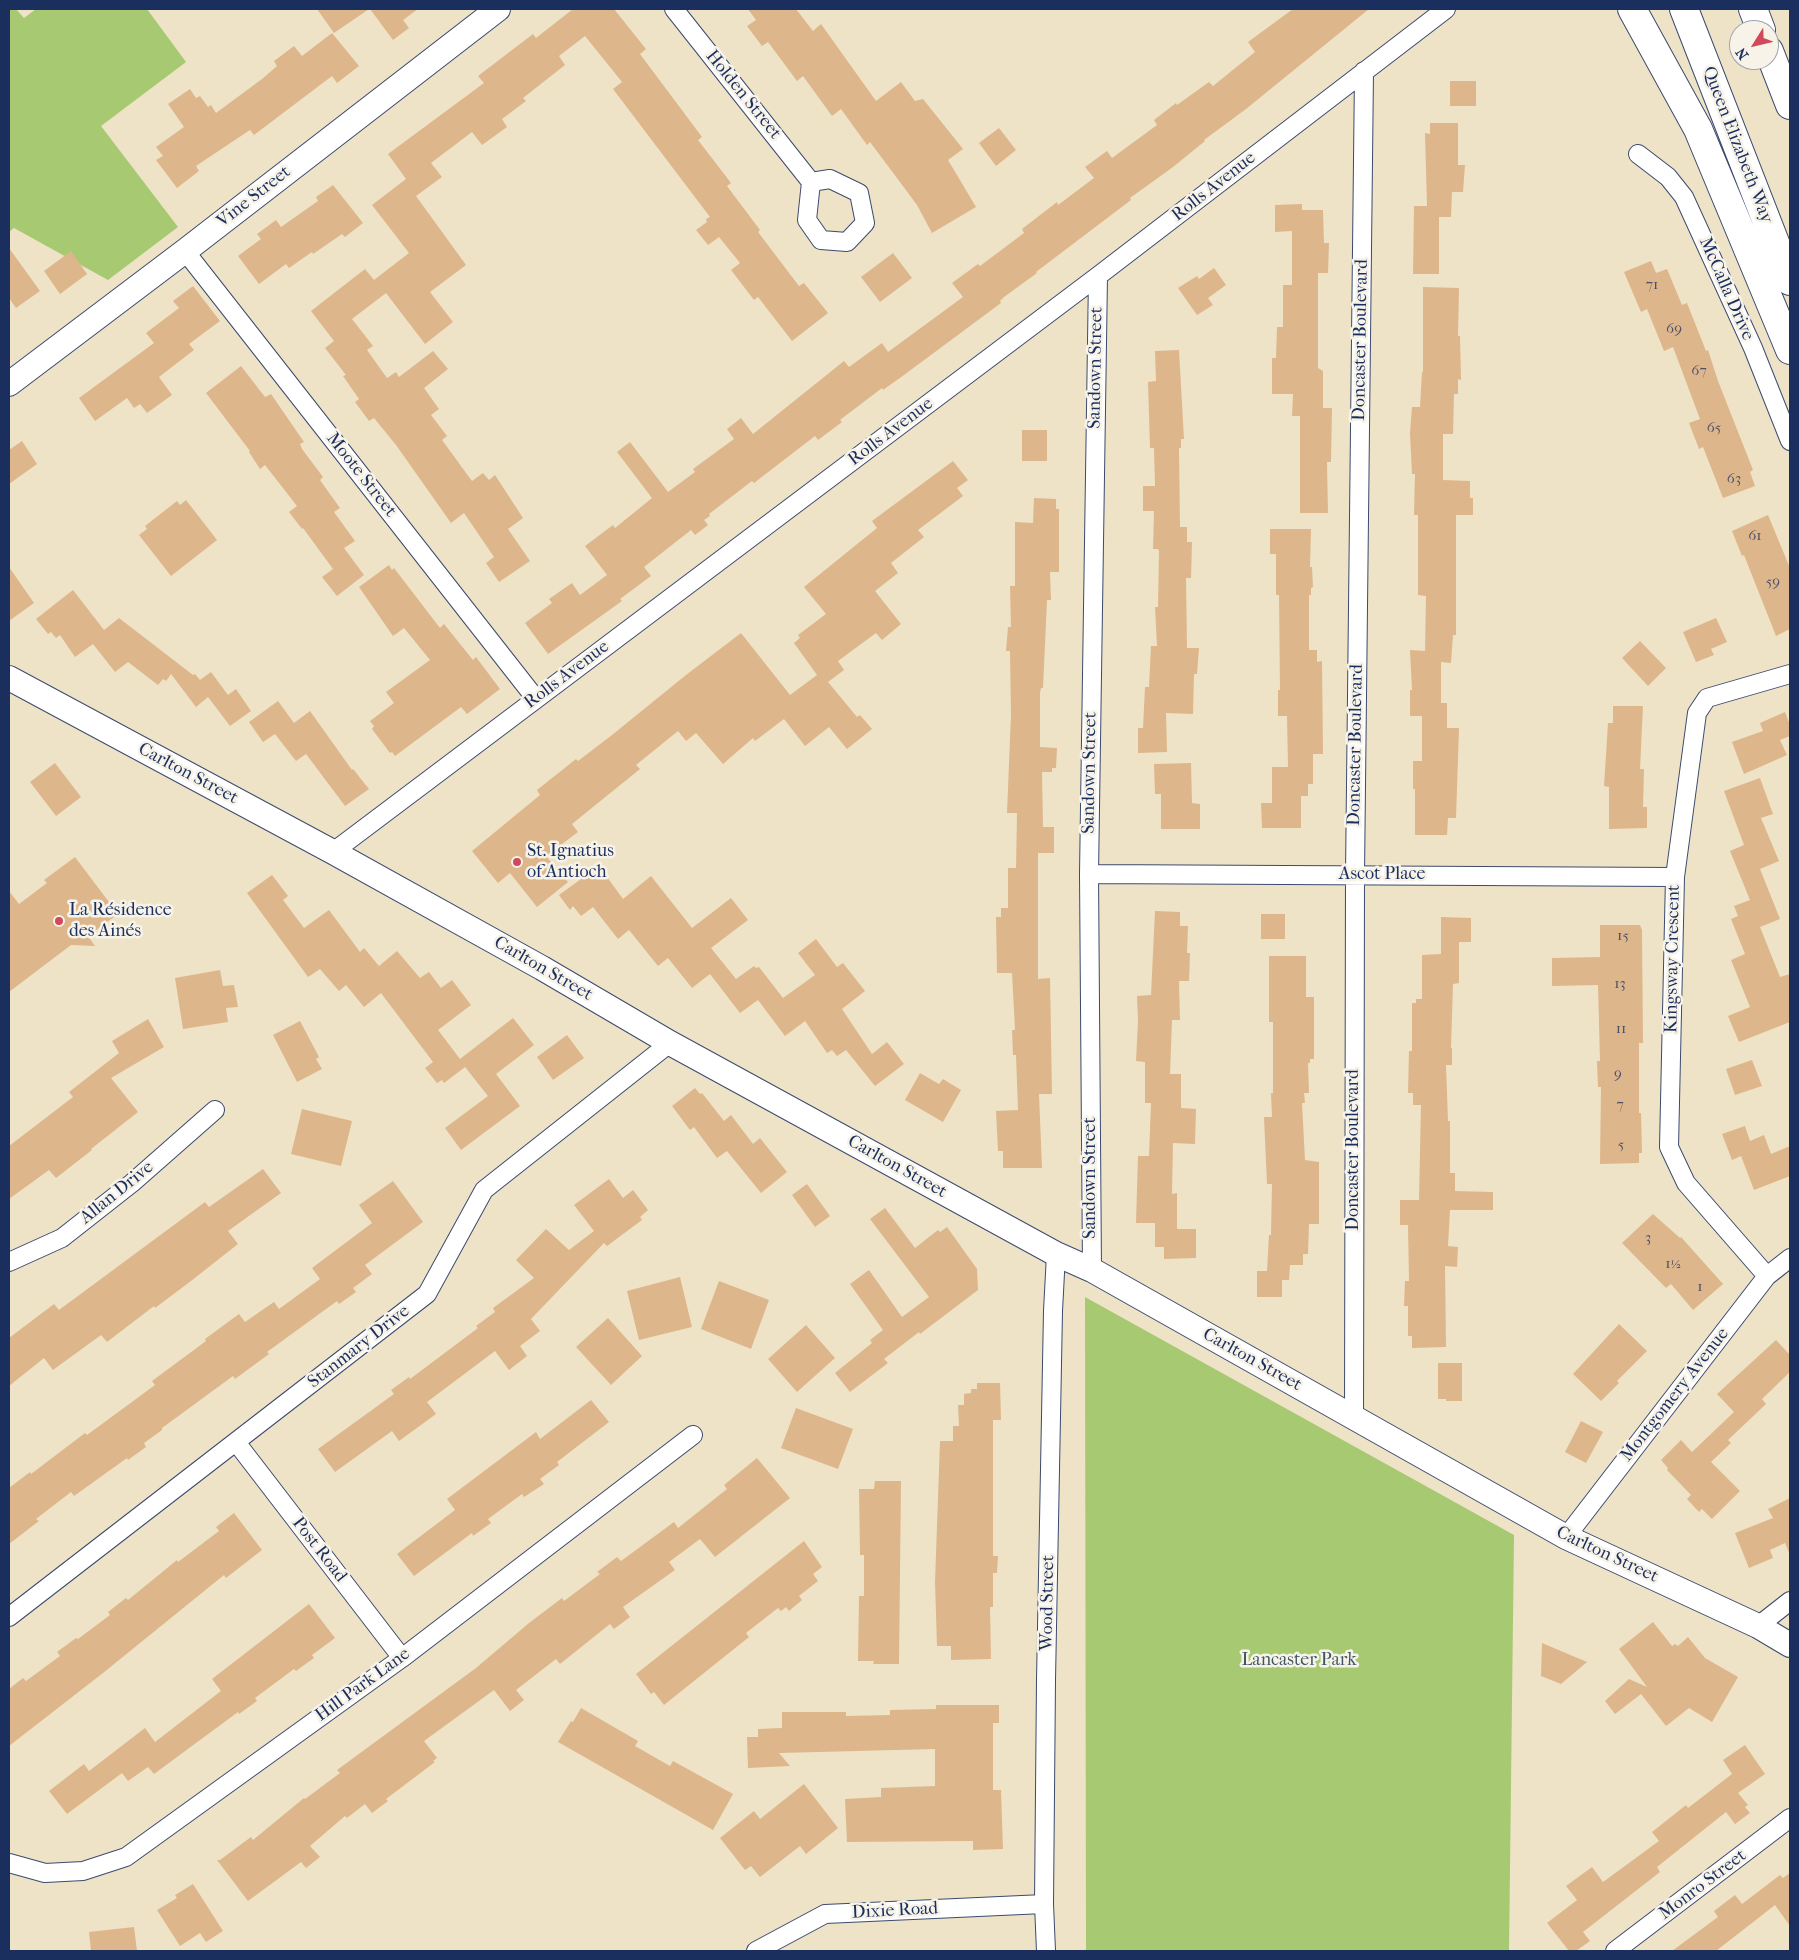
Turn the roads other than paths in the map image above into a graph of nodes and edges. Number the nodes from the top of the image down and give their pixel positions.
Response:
1 (674, 9) edge
2 (1446, 9) edge
3 (1632, 9) edge
4 (1684, 9) edge
5 (493, 10) edge
6 (1776, 70) edge
7 (1364, 71) junction
8 (1790, 105) edge
9 (1638, 154) dead end
10 (811, 182) dead end
11 (185, 251) junction
12 (1098, 276) junction
13 (1790, 281) edge
14 (1790, 350) edge
15 (9, 384) edge
16 (1790, 441) edge
17 (1790, 674) edge
18 (9, 678) edge
19 (536, 699) junction
20 (333, 852) junction
21 (1089, 874) junction
22 (1355, 874) junction
23 (1675, 877) junction
24 (670, 1042) junction
25 (215, 1110) dead end
26 (1056, 1254) junction
27 (1790, 1258) edge
28 (9, 1262) edge
29 (1092, 1270) junction
30 (1767, 1276) junction
31 (1354, 1418) junction
32 (693, 1435) dead end
33 (236, 1442) junction
34 (1566, 1537) junction
35 (1790, 1601) edge
36 (9, 1617) edge
37 (1758, 1626) junction
38 (1790, 1645) edge
39 (402, 1658) junction
40 (1790, 1818) edge
41 (9, 1863) edge
42 (1044, 1904) junction
43 (756, 1951) edge
44 (1046, 1951) edge
45 (1615, 1951) edge

1 - 10 street, Holden Street
2 - 7 street, Rolls Avenue
3 - 14 highway
4 - 13 highway, Queen Elizabeth Way
5 - 11 main road, Vine Street
6 - 8 highway
7 - 12 street, Rolls Avenue
7 - 22 street, Doncaster Boulevard
9 - 16 street, McCalla Drive
11 - 15 main road, Vine Street
11 - 19 street, Moote Street
12 - 19 street, Rolls Avenue
12 - 21 street, Sandown Street
17 - 23 street, Kingsway Crescent
18 - 20 main road, Carlton Street
19 - 20 street, Rolls Avenue
20 - 24 main road, Carlton Street
21 - 22 street, Ascot Place
21 - 29 street, Sandown Street
22 - 23 street, Ascot Place
22 - 31 street, Doncaster Boulevard
23 - 30 street, Kingsway Crescent
24 - 26 main road, Carlton Street
24 - 33 street, Stanmary Drive
25 - 28 street, Allan Drive
26 - 29 main road, Carlton Street
26 - 42 street, Wood Street
27 - 30 street, Montgomery Avenue
29 - 31 main road, Carlton Street
30 - 34 street, Montgomery Avenue
31 - 34 main road, Carlton Street
32 - 39 street, Hill Park Lane
33 - 36 street, Stanmary Drive
33 - 39 street, Post Road
34 - 37 main road, Carlton Street
35 - 37 street
37 - 38 main road, Carlton Street
39 - 41 street, Hill Park Lane
40 - 45 street, Monro Street
42 - 43 street, Dixie Road
42 - 44 street, Wood Street

